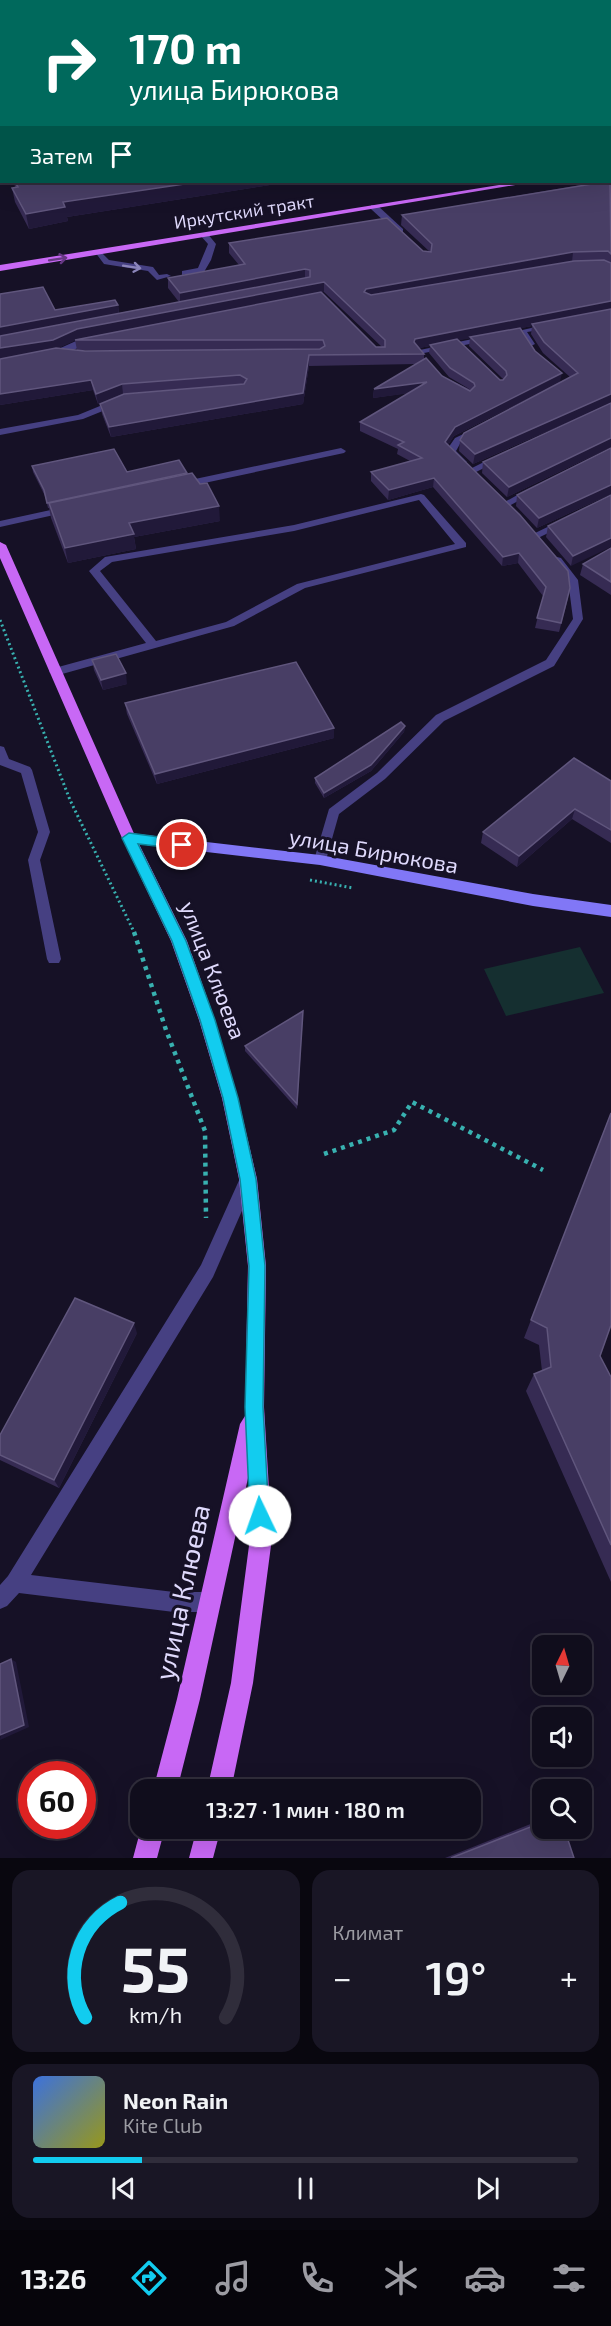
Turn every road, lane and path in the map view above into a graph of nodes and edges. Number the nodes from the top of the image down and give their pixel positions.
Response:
1 (474, 183) edge
2 (523, 183) edge
3 (374, 207) junction
4 (404, 234) edge
5 (204, 235) junction
6 (99, 252) junction
7 (0, 259) edge
8 (0, 268) edge
9 (185, 273) edge
10 (167, 276) edge
11 (555, 325) edge
12 (522, 331) junction
13 (511, 333) edge
14 (501, 335) edge
15 (102, 339) edge
16 (458, 343) junction
17 (466, 352) edge
18 (57, 354) junction
19 (76, 355) edge
20 (538, 356) edge
21 (34, 358) edge
22 (425, 359) edge
23 (123, 399) edge
24 (489, 425) edge
25 (0, 432) edge
26 (340, 451) dead end
27 (504, 456) edge
28 (548, 483) edge
29 (166, 489) edge
30 (498, 496) edge
31 (85, 506) edge
32 (579, 514) edge
33 (0, 524) edge
34 (0, 545) edge
35 (0, 620) edge
36 (153, 645) junction
37 (55, 672) junction
38 (0, 750) edge
39 (129, 838) junction
40 (320, 860) junction
41 (611, 911) edge
42 (54, 960) dead end
43 (324, 1154) dead end
44 (543, 1170) dead end
45 (248, 1179) junction
46 (206, 1224) dead end
47 (254, 1407) junction
48 (15, 1583) junction
49 (0, 1599) edge
50 (211, 1602) junction
51 (168, 1779) edge
52 (221, 1779) edge
53 (150, 1839) edge
54 (206, 1839) edge
55 (145, 1858) edge
56 (201, 1858) edge

1 - 7 main road, Иркутский тракт
2 - 3 main road, Иркутский тракт
3 - 4 lane
3 - 5 main road, Иркутский тракт
5 - 6 main road, Иркутский тракт
5 - 9 lane
8 -> 6 main road, Иркутский тракт
6 -> 10 lane
11 - 12 lane
12 - 13 lane
12 - 20 lane
14 - 16 lane
15 - 18 lane
16 - 17 lane
16 - 22 lane
18 - 19 lane
18 - 21 lane
23 - 25 lane
24 - 27 lane
26 - 29 lane
28 - 30 lane
31 - 33 lane
32 - 40 lane
34 - 37 main road, улица Клюева
35 - 46 path
36 - 36 lane
36 - 37 lane
37 - 39 main road, улица Клюева
38 - 42 lane
39 - 40 street, улица Бирюкова
39 - 45 main road, улица Клюева
40 - 41 street, улица Бирюкова
43 - 44 path
45 - 47 main road, улица Клюева
45 - 48 lane
47 - 50 main road, улица Клюева
47 - 52 main road, улица Клюева
48 - 49 lane
48 - 50 lane
50 - 51 main road, улица Клюева
53 - 55 main road
54 - 56 main road

